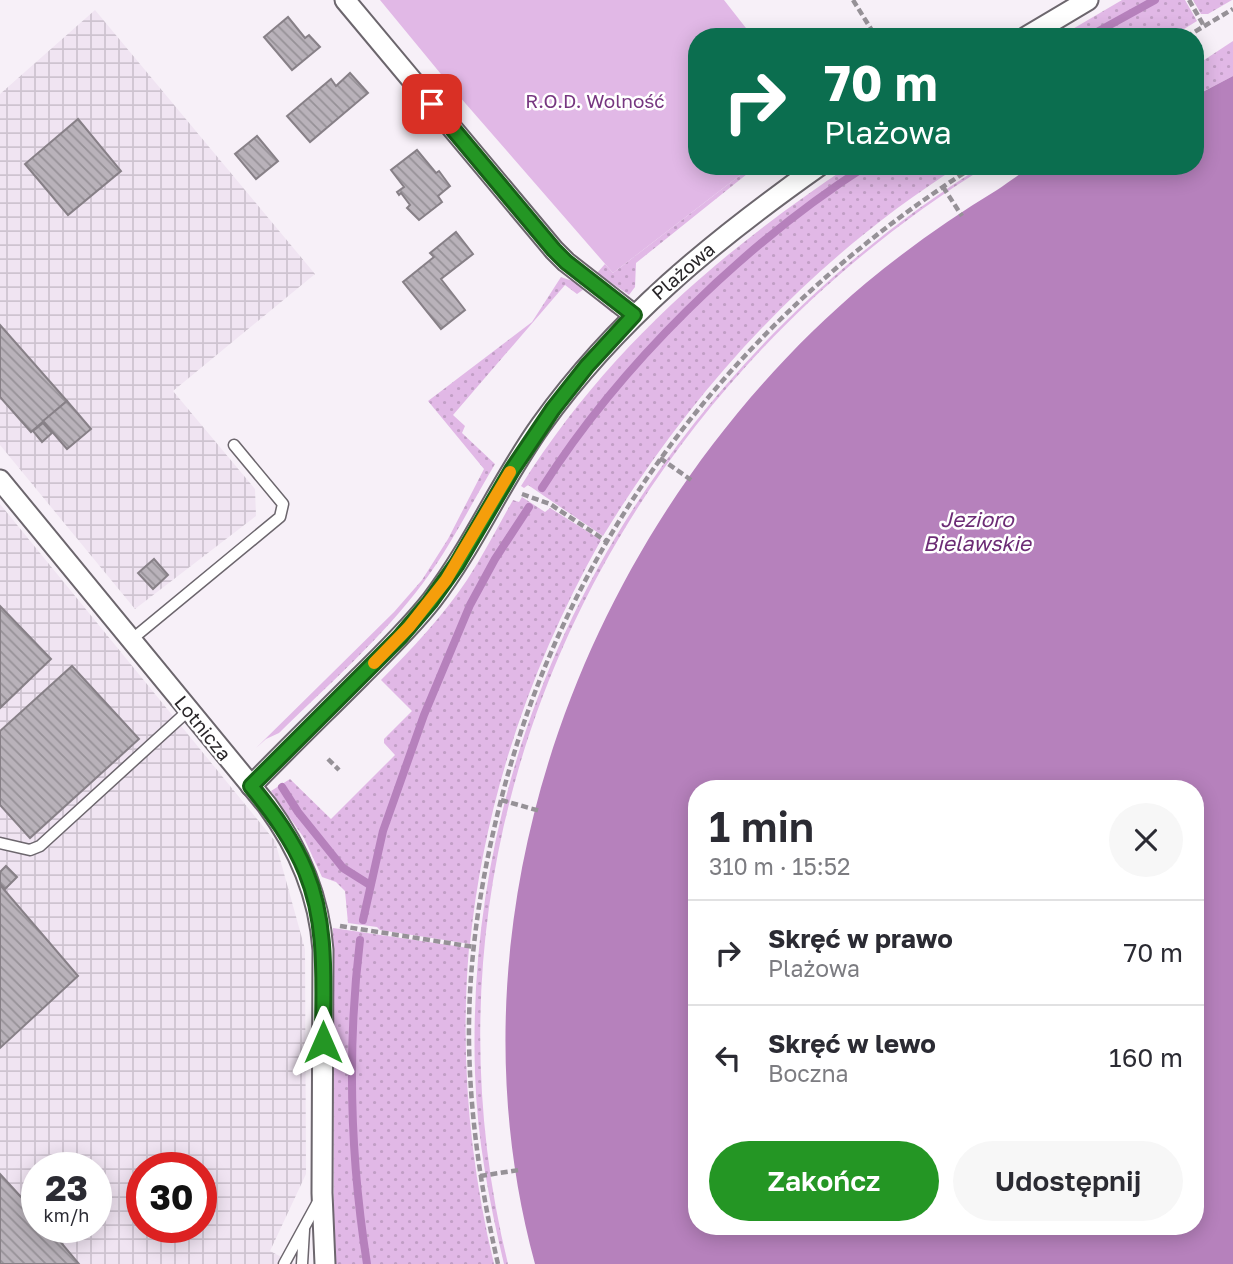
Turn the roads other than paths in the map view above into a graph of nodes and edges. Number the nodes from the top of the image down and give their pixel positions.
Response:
1 (345, 0) edge
2 (1088, 0) edge
3 (1041, 28) edge
4 (806, 175) edge
5 (634, 315) junction
6 (234, 445) dead end
7 (0, 480) edge
8 (131, 640) junction
9 (189, 710) junction
10 (251, 786) junction
11 (0, 844) edge
12 (322, 1193) junction
13 (304, 1226) junction
14 (284, 1264) edge
15 (302, 1264) edge
16 (325, 1264) edge

1 - 5 street
2 - 3 street
4 - 5 street, Plażowa
5 - 10 street, Plażowa
6 - 8 lane
7 - 8 street, Lotnicza
8 - 9 street, Lotnicza
9 - 10 street, Lotnicza
9 - 11 lane
10 - 12 street, Lotnicza
12 - 13 lane
12 - 16 street, Lotnicza
13 - 14 lane
13 - 15 lane

